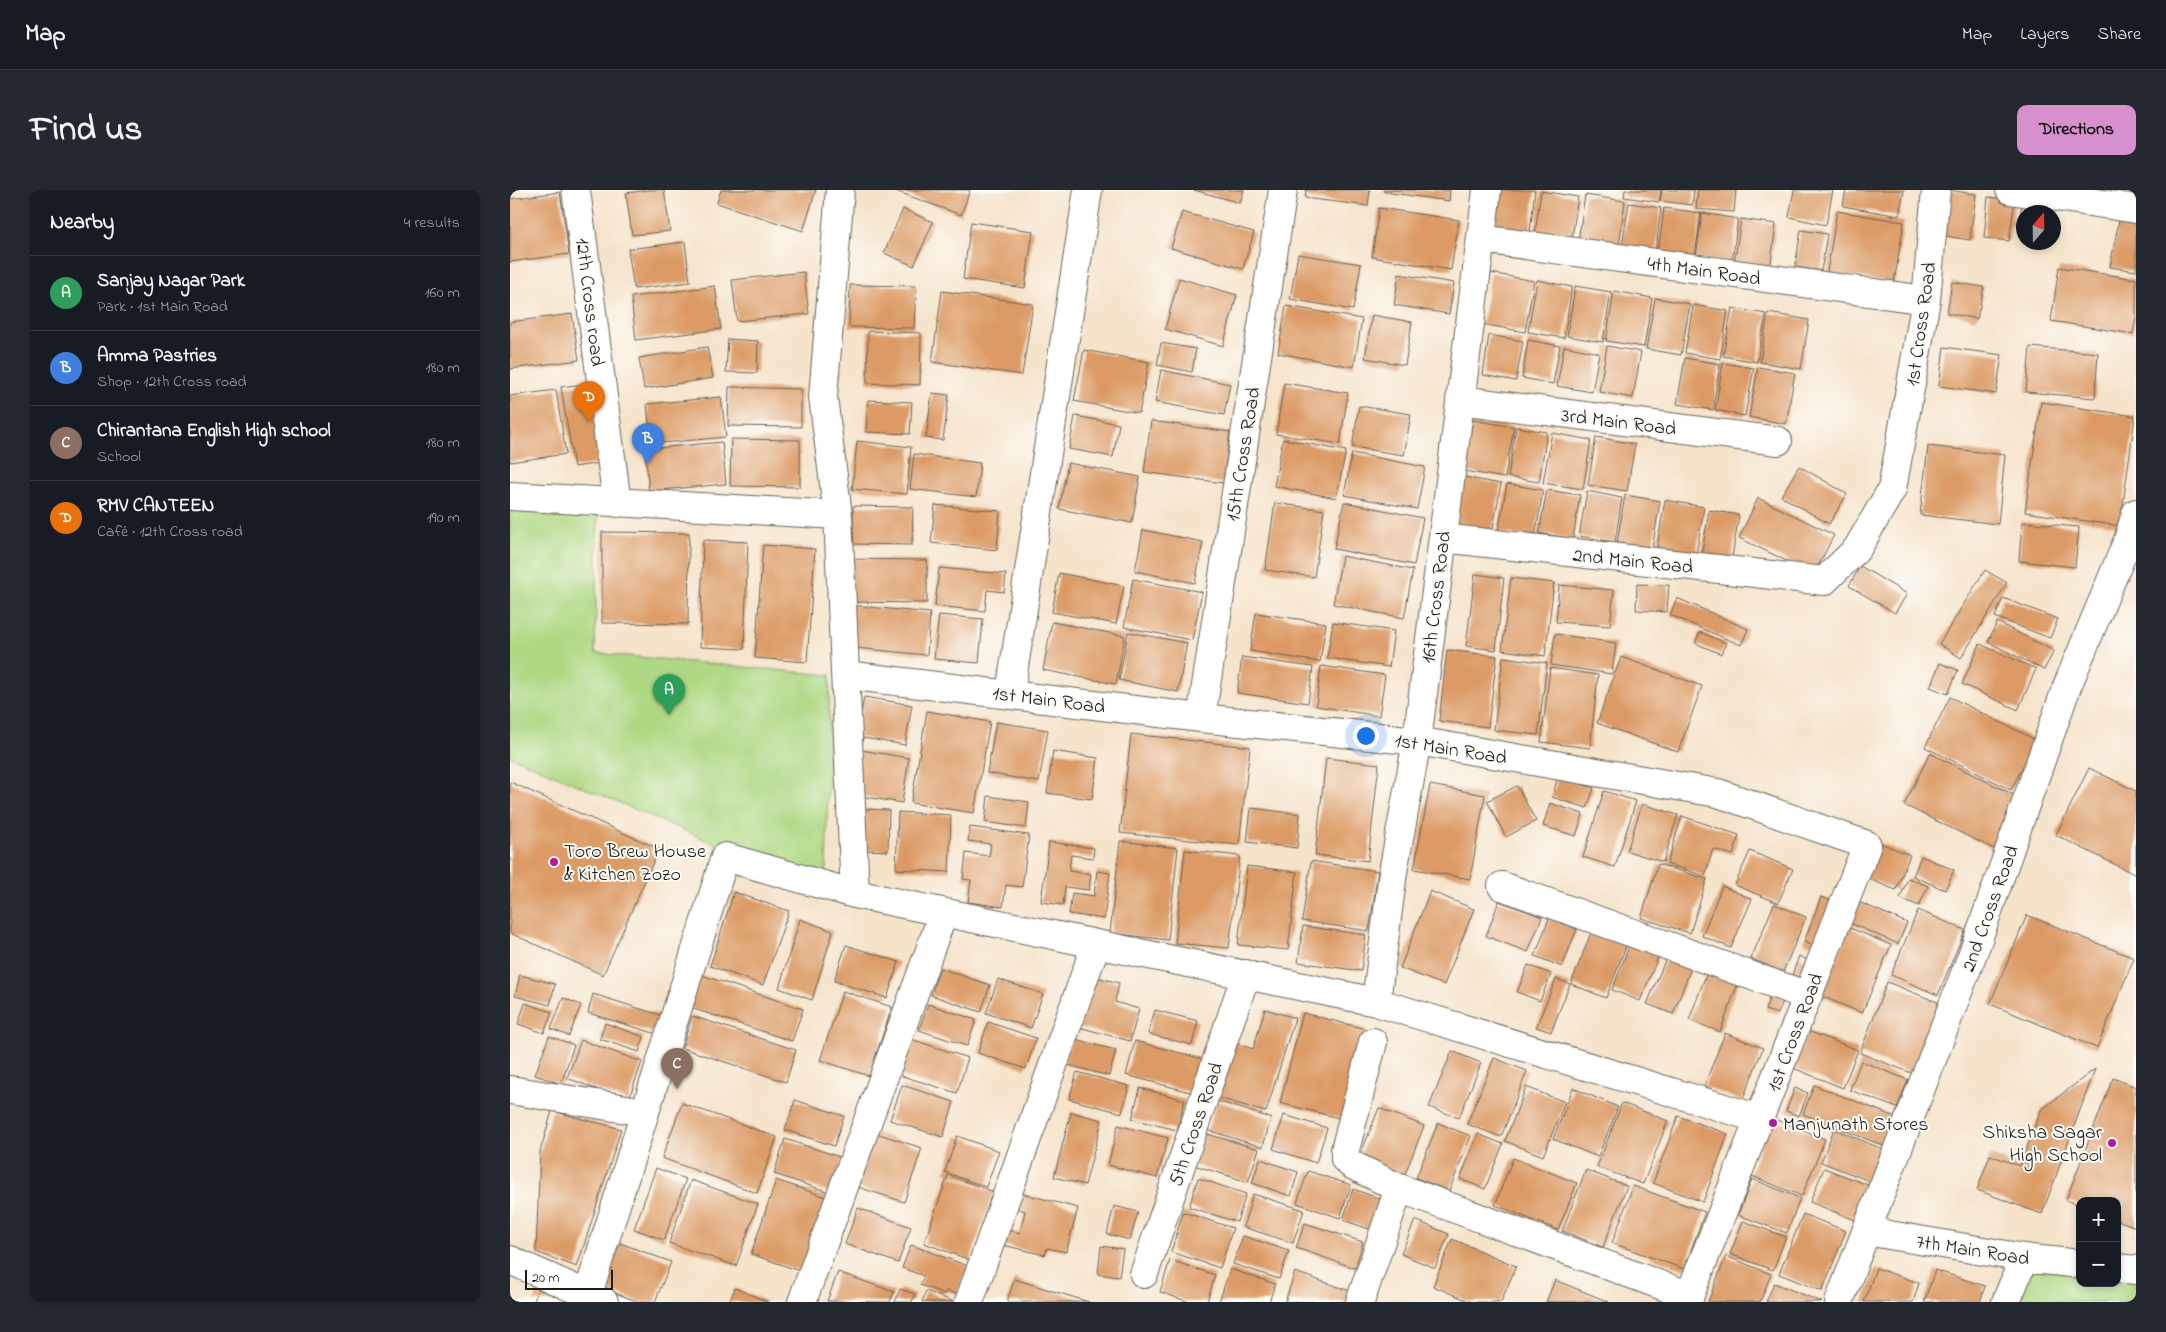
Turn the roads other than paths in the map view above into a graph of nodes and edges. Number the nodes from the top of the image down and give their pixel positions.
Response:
1 (576, 190) edge
2 (840, 190) edge
3 (1088, 190) edge
4 (1283, 190) edge
5 (1487, 190) edge
6 (1936, 190) edge
7 (2010, 190) edge
8 (2136, 209) edge
9 (1481, 238) junction
10 (1926, 300) junction
11 (1460, 400) junction
12 (1778, 441) dead end
13 (510, 496) edge
14 (617, 503) junction
15 (2136, 513) edge
16 (838, 515) junction
17 (1443, 538) junction
18 (1824, 581) joint
19 (846, 675) junction
20 (1010, 693) junction
21 (1201, 718) junction
22 (1417, 741) junction
23 (1867, 845) joint
24 (1502, 886) dead end
25 (855, 894) junction
26 (943, 914) junction
27 (1096, 944) junction
28 (1246, 974) junction
29 (1808, 996) junction
30 (1376, 1002) junction
31 (1373, 1042) dead end
32 (510, 1090) edge
33 (645, 1112) junction
34 (1760, 1119) junction
35 (1399, 1188) junction
36 (1866, 1232) junction
37 (2024, 1258) junction
38 (510, 1260) edge
39 (2076, 1264) edge
40 (2121, 1268) edge
41 (2136, 1270) edge
42 (1144, 1274) dead end
43 (596, 1298) edge
44 (1688, 1299) edge
45 (802, 1302) edge
46 (969, 1302) edge
47 (1360, 1302) edge
48 (1839, 1302) edge
49 (2006, 1302) edge

1 - 14 street, 12th Cross road
2 - 16 street
3 - 20 street
4 - 21 street, 15th Cross Road
5 - 9 street, 16th Cross Road
6 - 10 street, 1st Cross Road
7 - 8 street
9 - 10 street, 4th Main Road
9 - 11 street, 16th Cross Road
10 - 18 street, 1st Cross Road
11 - 12 street, 3rd Main Road
11 - 17 street, 16th Cross Road
13 - 14 street
14 - 16 street
15 - 36 street, 2nd Cross Road
16 - 19 street
17 - 18 street, 2nd Main Road
17 - 22 street, 16th Cross Road
19 - 20 street, 1st Main Road
19 - 25 street
20 - 21 street, 1st Main Road
21 - 22 street, 1st Main Road
22 - 23 street, 1st Main Road
22 - 30 street, 16th Cross Road
23 - 29 street, 1st Cross Road
24 - 29 street
25 - 26 street
25 - 33 street
26 - 27 street
26 - 45 street
27 - 28 street
27 - 46 street
28 - 30 street
28 - 42 street, 5th Cross Road
29 - 34 street, 1st Cross Road
30 - 34 street
31 - 35 street
32 - 33 street
33 - 43 street
34 - 44 street, 1st Cross Road
35 - 44 street
35 - 47 street
36 - 37 street, 7th Main Road
36 - 48 street, 2nd Cross Road
37 - 39 street, 7th Main Road
37 - 49 street
38 - 43 street
40 - 41 street

